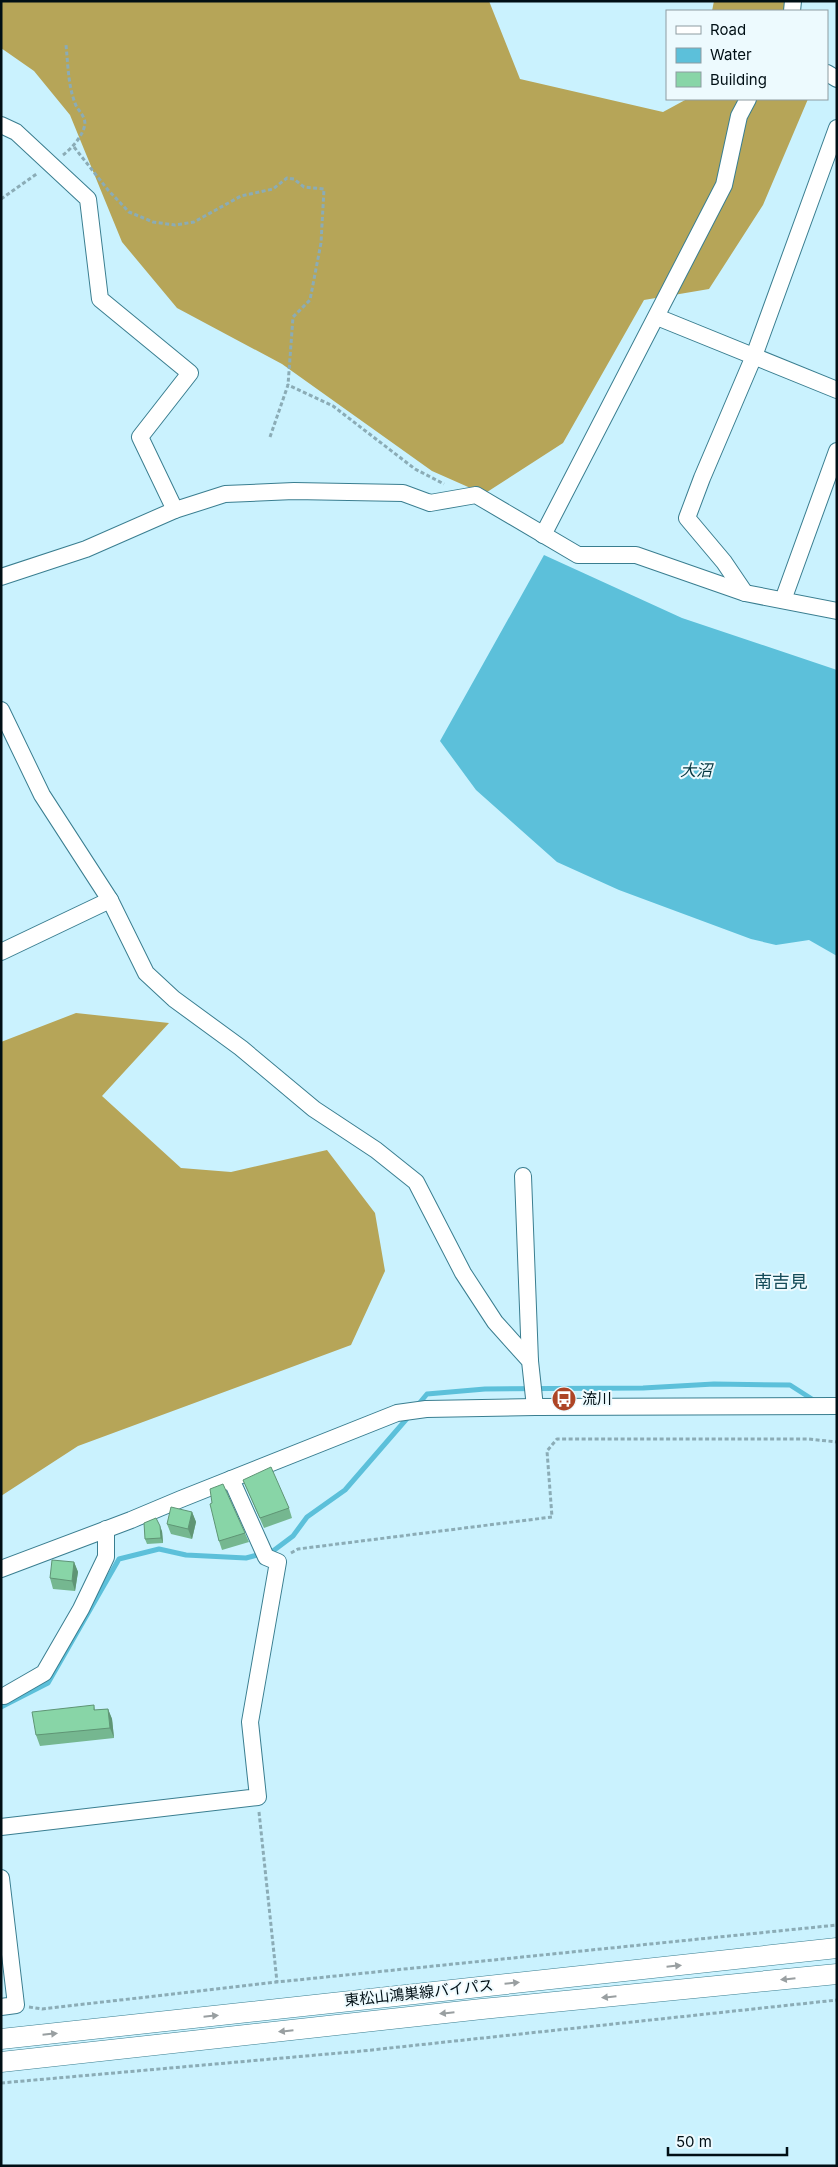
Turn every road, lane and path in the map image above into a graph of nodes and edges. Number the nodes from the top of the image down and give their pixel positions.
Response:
1 (66, 45) dead end
2 (747, 100) edge
3 (1, 124) edge
4 (837, 128) edge
5 (74, 147) junction
6 (49, 164) junction
7 (1, 198) edge
8 (657, 317) junction
9 (754, 356) junction
10 (288, 385) junction
11 (837, 390) edge
12 (270, 437) dead end
13 (837, 451) edge
14 (467, 496) junction
15 (175, 510) junction
16 (543, 535) junction
17 (1, 577) edge
18 (746, 593) junction
19 (783, 600) junction
20 (837, 611) edge
21 (1, 710) edge
22 (110, 900) junction
23 (1, 952) edge
24 (523, 1176) dead end
25 (530, 1361) junction
26 (837, 1406) edge
27 (535, 1407) junction
28 (837, 1442) edge
29 (231, 1479) junction
30 (106, 1529) junction
31 (278, 1562) junction
32 (1, 1569) edge
33 (4, 1696) dead end
34 (258, 1797) junction
35 (1, 1827) edge
36 (1, 1878) edge
37 (837, 1925) edge
38 (837, 1948) edge
39 (837, 1974) edge
40 (277, 1982) junction
41 (837, 2000) edge
42 (9, 2006) edge
43 (1, 2039) edge
44 (1, 2062) edge
45 (1, 2083) edge

1 - 5 path
2 - 8 street
3 - 6 street
4 - 9 street
5 - 6 path
5 - 10 path
6 - 7 path
6 - 15 street
8 - 9 street
8 - 16 street
9 - 11 street
9 - 18 street
10 - 12 path
10 - 14 path
13 - 19 street
14 - 15 street
14 - 16 street
15 - 17 street
16 - 18 street
18 - 19 street
19 - 20 street
21 - 22 street
22 - 23 street
22 - 25 street
24 - 25 street
25 - 27 street
26 - 27 street
27 - 29 street
28 - 31 path
29 - 30 street
29 - 31 street
30 - 32 street
30 - 33 street
31 - 34 street
34 - 35 street
34 - 40 path
36 - 42 street
37 - 40 path
43 -> 38 main road, 東松山鴻巣線バイパス
39 -> 44 main road, 東松山鴻巣線バイパス
40 - 42 path
41 - 45 path

